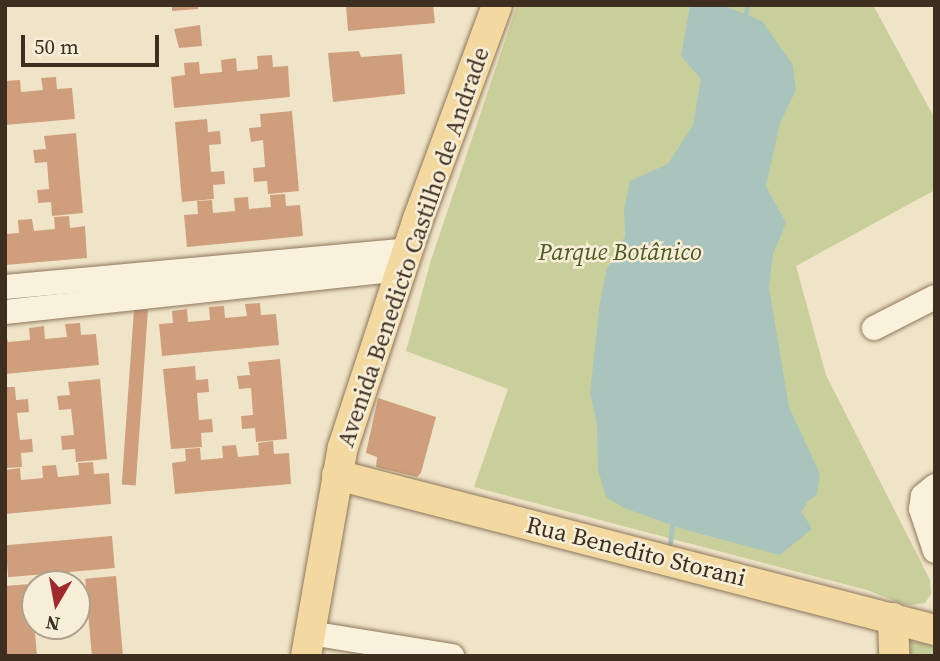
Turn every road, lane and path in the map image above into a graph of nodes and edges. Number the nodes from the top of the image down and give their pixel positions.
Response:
1 (497, 5) edge
2 (404, 260) junction
3 (308, 269) junction
4 (5, 287) edge
5 (935, 297) edge
6 (5, 312) edge
7 (874, 328) dead end
8 (337, 475) junction
9 (935, 486) edge
10 (935, 551) edge
11 (893, 618) junction
12 (935, 629) edge
13 (308, 645) edge
14 (452, 656) edge
15 (894, 656) edge

1 - 2 main road, Avenida Benedicto Castilho de Andrade
2 - 3 street
2 - 8 main road, Avenida Benedicto Castilho de Andrade
3 - 4 street
3 - 6 street
5 - 7 street
8 - 11 main road, Rua Benedito Storani
8 - 13 main road, Avenida Benedicto Castilho de Andrade
9 - 10 street
11 - 12 main road, Rua Benedito Storani
11 - 15 main road
13 - 14 street

